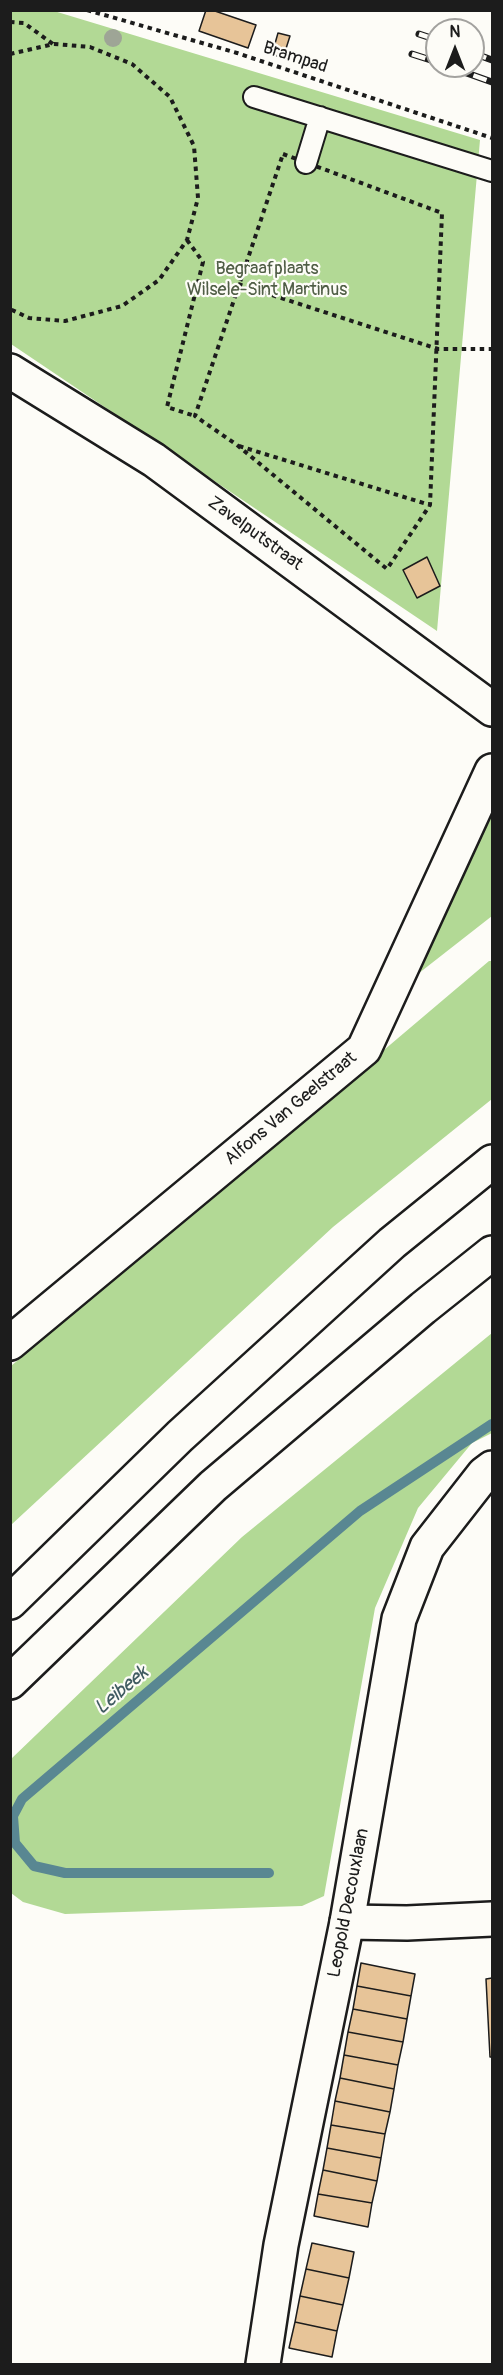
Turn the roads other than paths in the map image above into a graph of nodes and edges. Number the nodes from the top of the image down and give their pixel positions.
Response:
1 (254, 97) dead end
2 (320, 117) junction
3 (306, 163) road end
4 (492, 171) edge
5 (10, 371) edge
6 (492, 709) edge
7 (492, 771) edge
8 (492, 1162) edge
9 (492, 1252) edge
10 (10, 1343) edge
11 (492, 1468) edge
12 (10, 1602) edge
13 (10, 1682) edge
14 (492, 1919) edge
15 (347, 1922) junction
16 (262, 2364) edge

1 - 2 lane
2 - 3 lane
2 - 4 lane
5 - 6 main road, Zavelputstraat
7 - 10 main road, Alfons Van Geelstraat
8 - 12 main road
9 - 13 main road
11 - 15 main road, Leopold Decouxlaan
14 - 15 main road
15 - 16 main road, Leopold Decouxlaan

